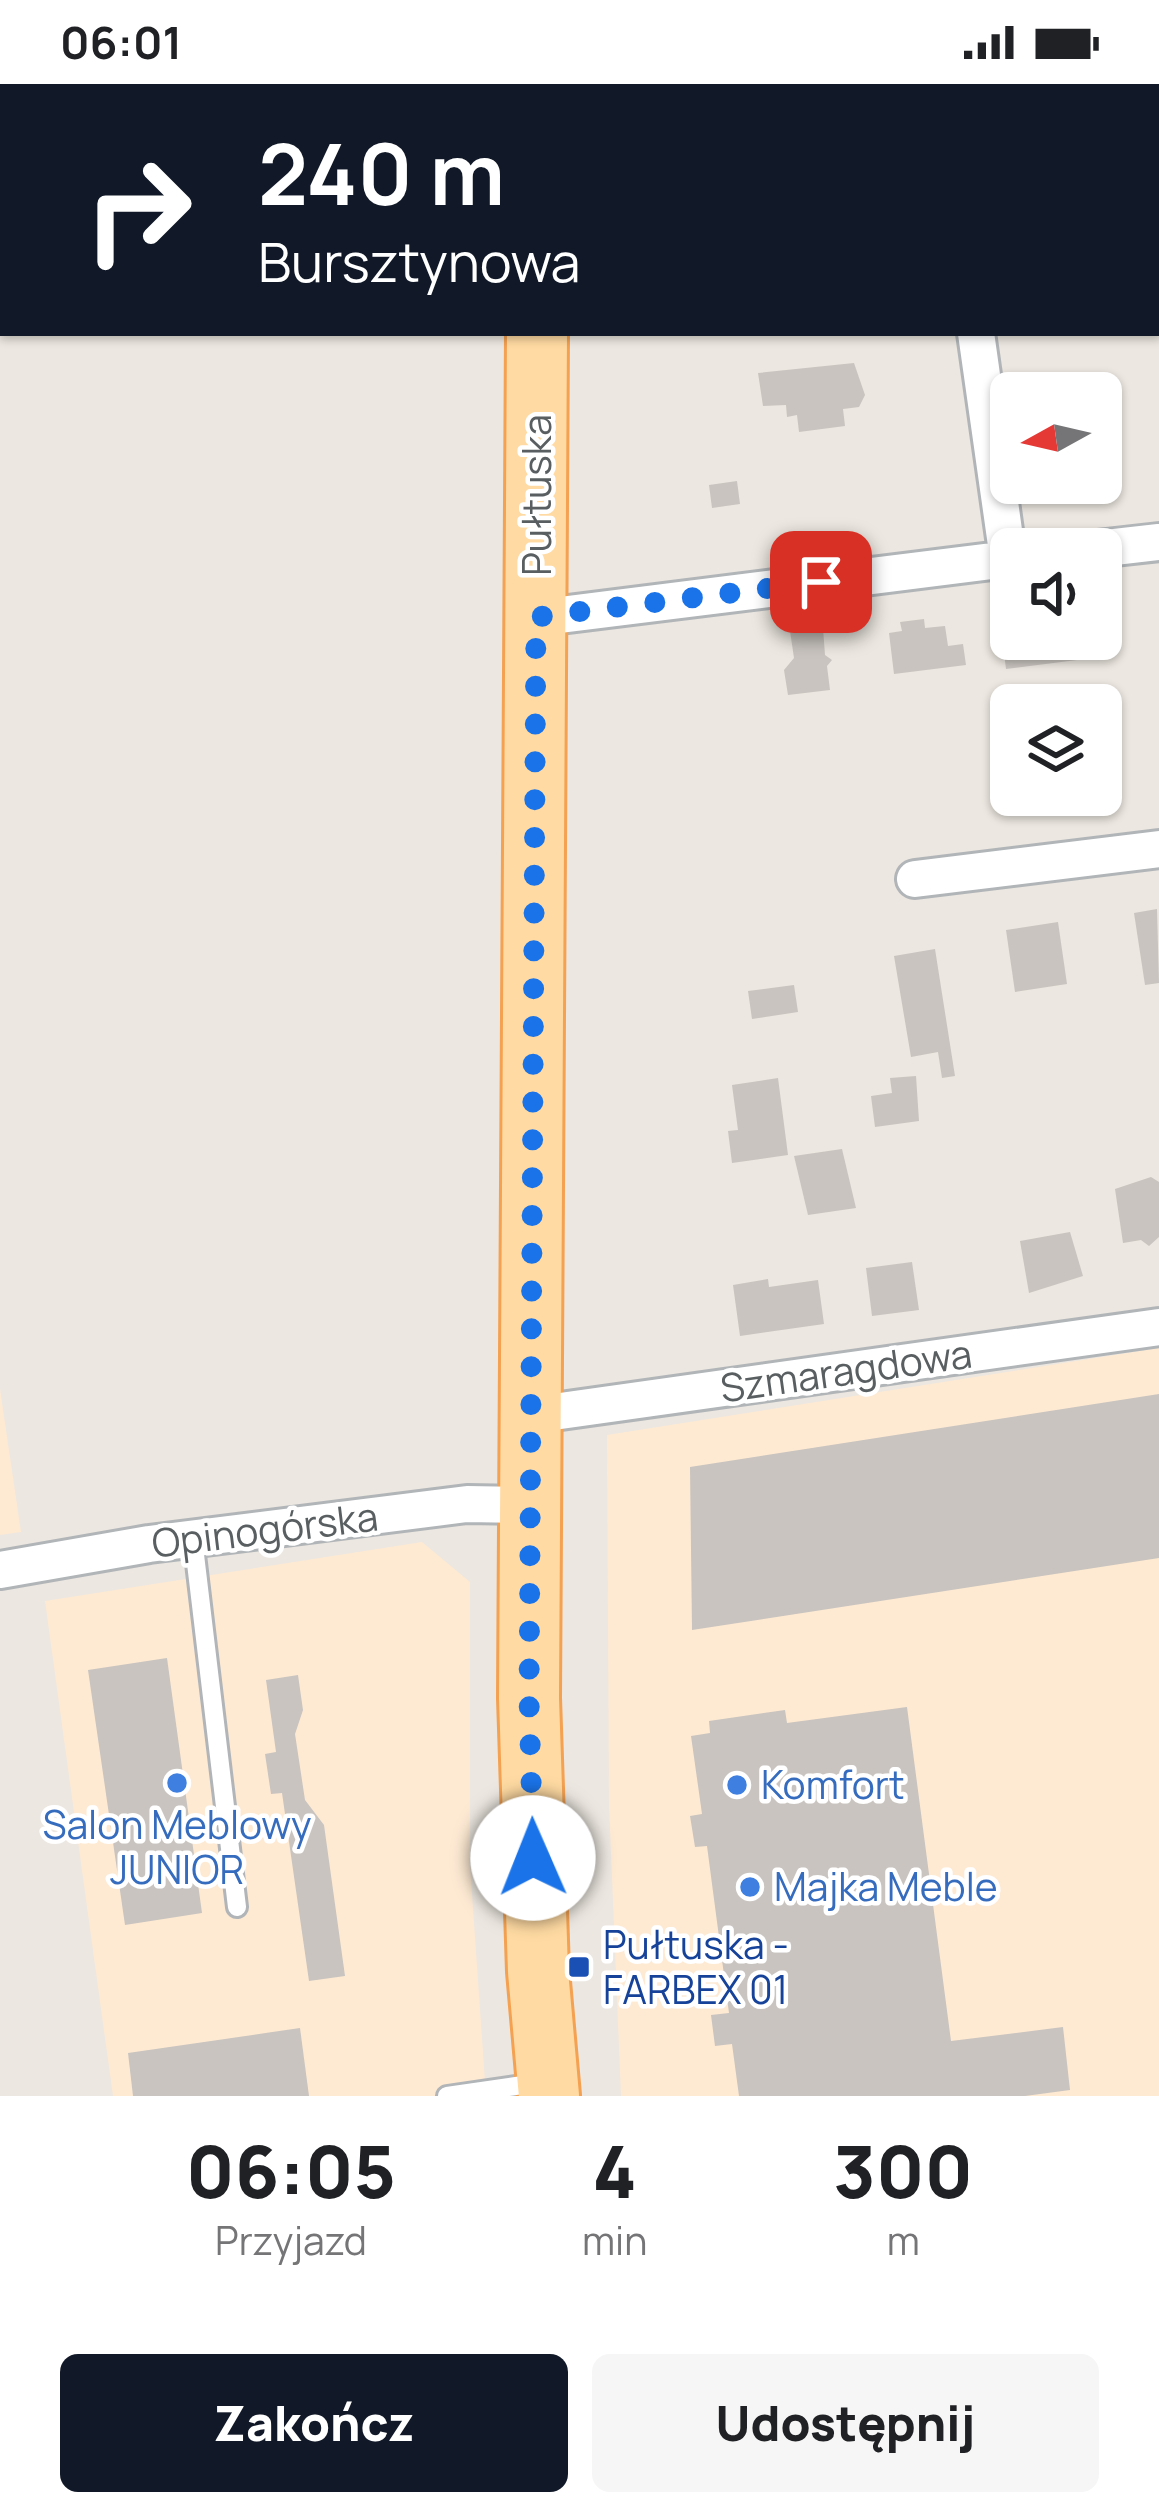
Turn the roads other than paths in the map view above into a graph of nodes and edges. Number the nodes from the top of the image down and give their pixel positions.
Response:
1 (537, 336) edge
2 (976, 336) edge
3 (1005, 528) edge
4 (1159, 542) edge
5 (1122, 546) edge
6 (990, 561) edge
7 (536, 617) junction
8 (1159, 849) edge
9 (915, 879) dead end
10 (1159, 1327) edge
11 (532, 1415) junction
12 (532, 1505) junction
13 (193, 1538) junction
14 (0, 1570) edge
15 (237, 1907) dead end
16 (548, 2089) edge
17 (471, 2094) edge
18 (447, 2096) edge

1 - 7 main road, Pułtuska
2 - 3 street
4 - 5 street
6 - 7 street
7 - 11 main road, Pułtuska
8 - 9 street
10 - 11 street, Szmaragdowa
11 - 12 main road, Pułtuska
12 - 13 street, Opinogórska
12 - 16 main road, Pułtuska
13 - 14 street, Opinogórska
13 - 15 lane
16 - 17 lane
17 - 18 lane

